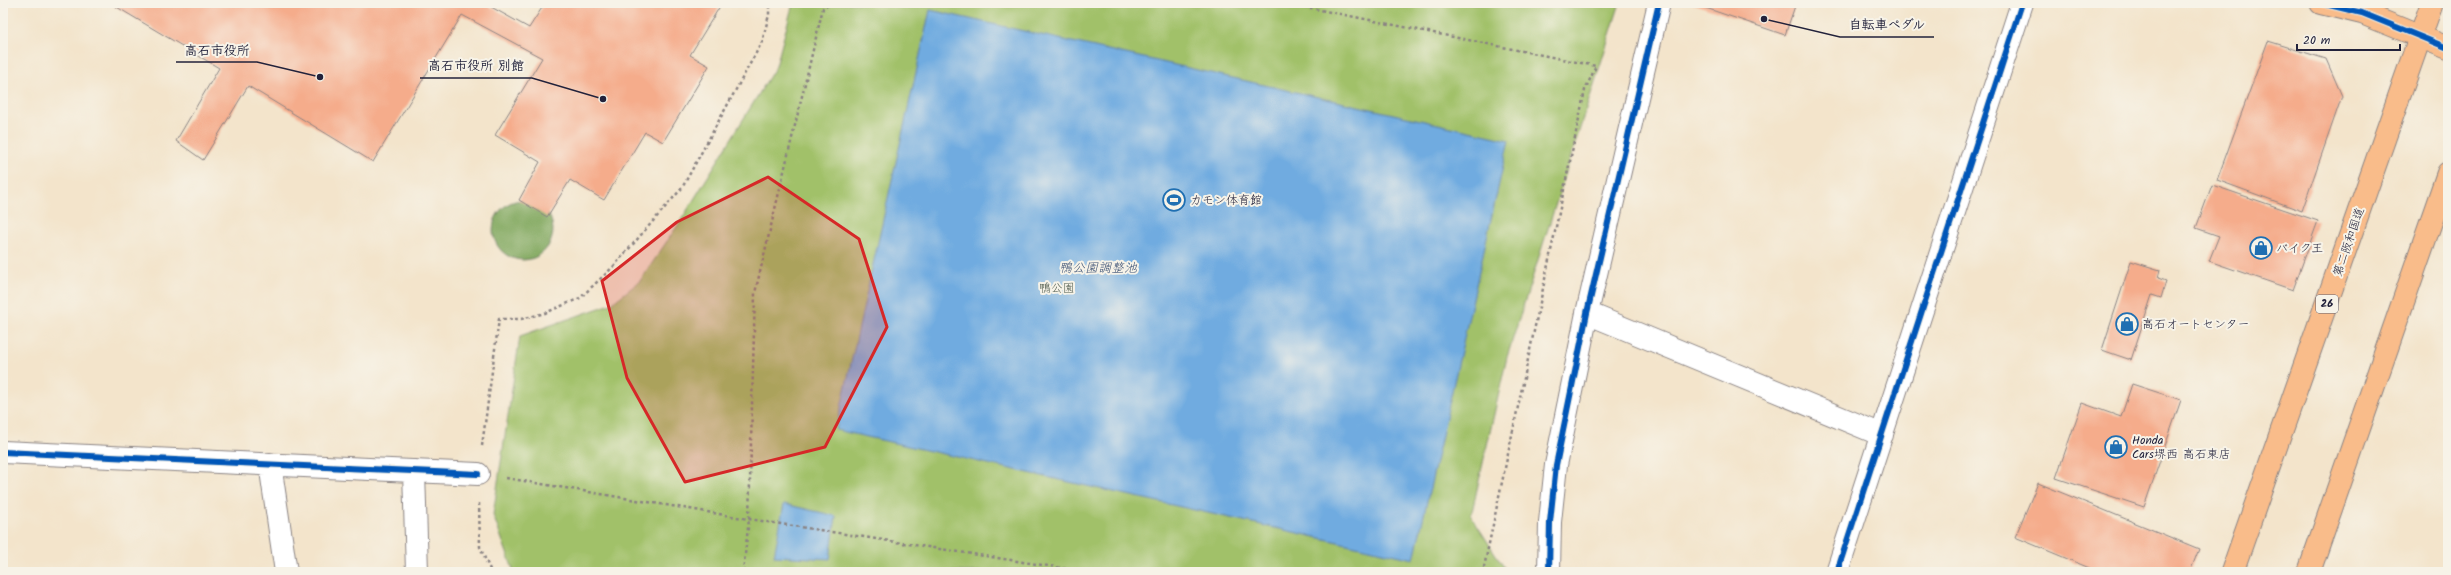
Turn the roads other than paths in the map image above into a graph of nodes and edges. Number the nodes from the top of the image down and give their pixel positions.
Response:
1 (1660, 3) edge
2 (2022, 3) edge
3 (2321, 3) edge
4 (2432, 3) edge
5 (2421, 36) junction
6 (2448, 48) edge
7 (2448, 173) edge
8 (1587, 313) junction
9 (1882, 435) junction
10 (3, 452) edge
11 (270, 464) junction
12 (414, 471) junction
13 (478, 474) road end
14 (286, 572) edge
15 (417, 572) edge
16 (1549, 572) edge
17 (1836, 572) edge
18 (2232, 572) edge
19 (2309, 572) edge

1 - 8 street
2 - 9 street
3 - 5 main road
4 - 5 main road, 第二阪和国道 / 26
5 - 6 main road
5 - 18 main road, 第二阪和国道 / 26
7 - 19 main road
8 - 9 street
8 - 16 street
9 - 17 street
10 - 11 street
11 - 12 street
11 - 14 street
12 - 13 street
12 - 15 street

